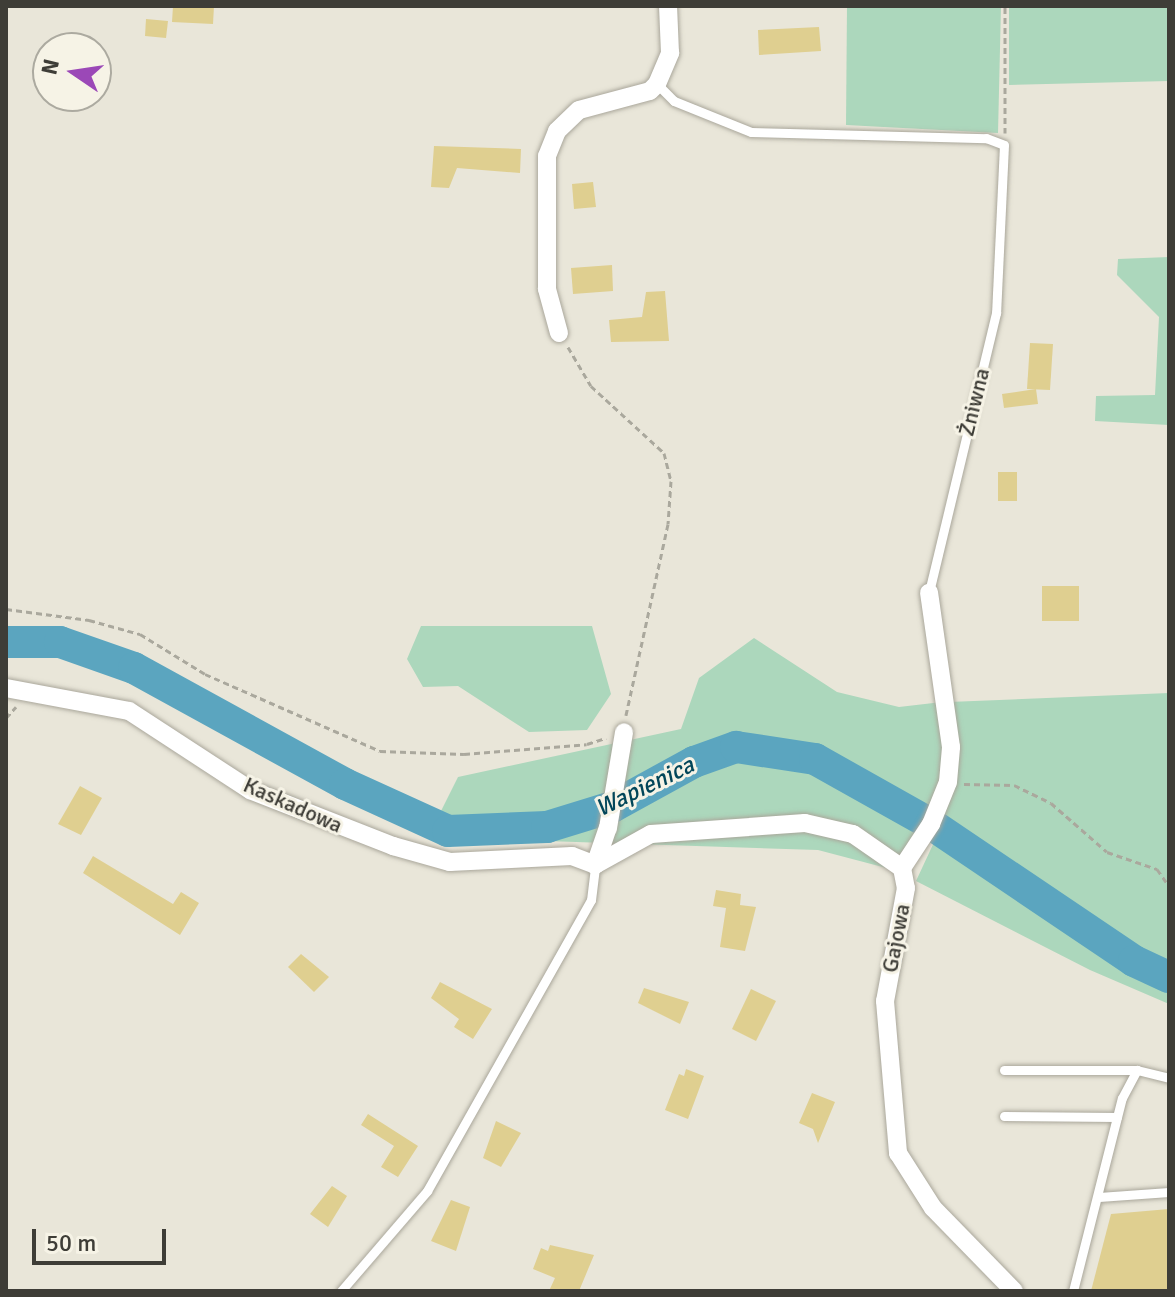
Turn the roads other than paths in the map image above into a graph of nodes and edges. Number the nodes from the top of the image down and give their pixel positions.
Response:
1 (668, 6) edge
2 (657, 84) junction
3 (559, 333) road end
4 (929, 593) joint
5 (6, 688) edge
6 (624, 732) road end
7 (595, 865) junction
8 (902, 868) junction
9 (1004, 1070) dead end
10 (1137, 1070) junction
11 (1169, 1078) edge
12 (1004, 1116) dead end
13 (1117, 1117) junction
14 (1169, 1192) edge
15 (1099, 1197) junction
16 (341, 1291) edge
17 (1014, 1291) edge
18 (1073, 1291) edge

1 - 2 street
2 - 3 street
2 - 4 lane, Żniwna
4 - 8 street, Żniwna
5 - 7 street, Kaskadowa
6 - 7 street
7 - 8 street
7 - 16 lane
8 - 17 street, Gajowa
9 - 10 lane
10 - 11 lane
10 - 13 lane
12 - 13 lane
13 - 15 lane
14 - 15 lane
15 - 18 lane

